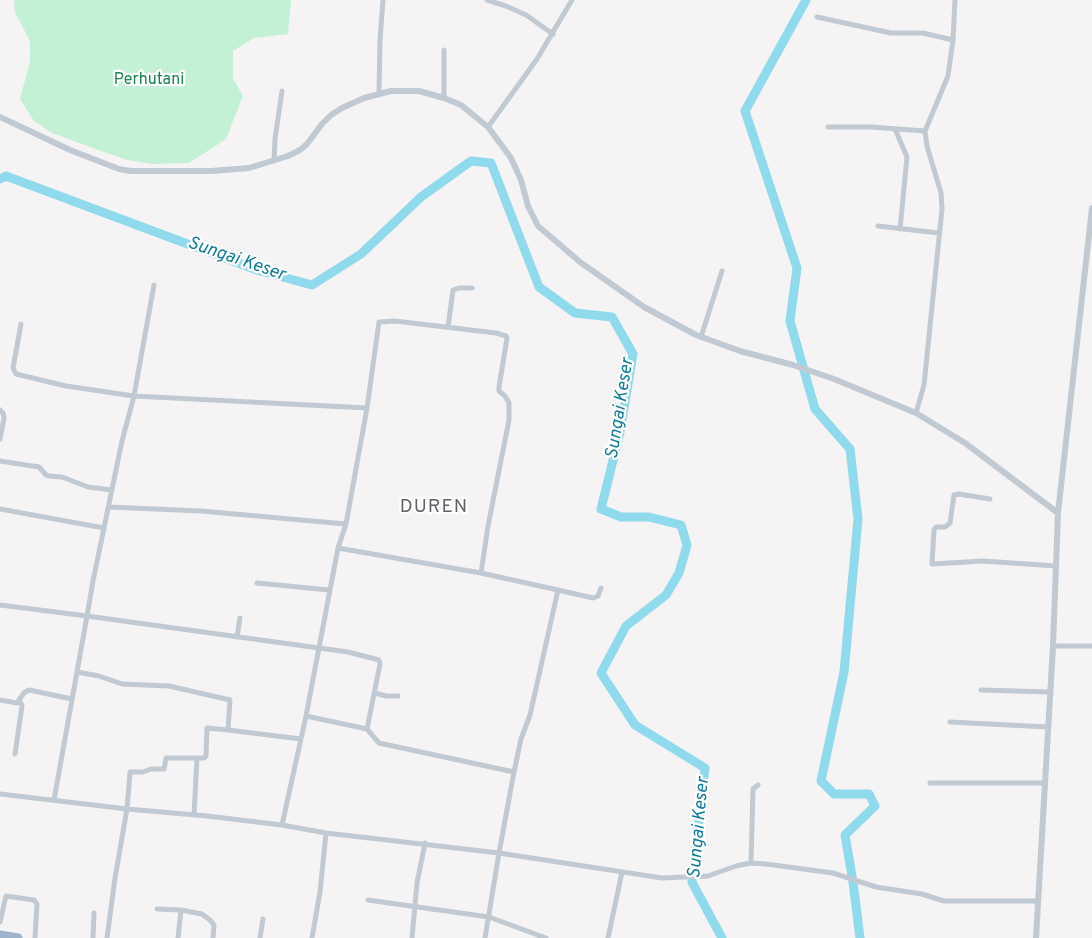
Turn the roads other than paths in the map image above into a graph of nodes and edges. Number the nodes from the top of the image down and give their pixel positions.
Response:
1 (383, 0) edge
2 (488, 0) edge
3 (572, 0) edge
4 (955, 0) edge
5 (817, 17) dead end
6 (553, 34) junction
7 (954, 40) junction
8 (444, 50) dead end
9 (282, 91) dead end
10 (380, 94) junction
11 (444, 98) junction
12 (0, 118) edge
13 (488, 127) junction
14 (828, 127) dead end
15 (895, 129) junction
16 (925, 130) junction
17 (274, 162) junction
18 (1092, 208) edge
19 (878, 226) dead end
20 (900, 229) junction
21 (939, 233) junction
22 (722, 271) dead end
23 (154, 285) dead end
24 (472, 288) dead end
25 (20, 324) dead end
26 (448, 326) junction
27 (701, 337) junction
28 (134, 396) junction
29 (366, 408) junction
30 (0, 410) edge
31 (916, 413) junction
32 (0, 439) edge
33 (0, 461) edge
34 (112, 490) junction
35 (990, 499) dead end
36 (109, 507) junction
37 (0, 509) edge
38 (1058, 513) junction
39 (346, 524) junction
40 (104, 528) junction
41 (338, 548) junction
42 (1056, 566) junction
43 (481, 573) junction
44 (257, 583) dead end
45 (600, 588) dead end
46 (329, 590) junction
47 (558, 590) junction
48 (0, 605) edge
49 (87, 616) junction
50 (240, 618) dead end
51 (237, 637) junction
52 (1053, 646) junction
53 (1092, 646) edge
54 (319, 648) junction
55 (76, 672) junction
56 (981, 690) dead end
57 (1050, 692) junction
58 (375, 693) junction
59 (398, 696) dead end
60 (72, 699) junction
61 (0, 700) edge
62 (18, 702) junction
63 (306, 716) junction
64 (950, 722) dead end
65 (1048, 727) junction
66 (366, 729) junction
67 (228, 730) junction
68 (301, 739) junction
69 (15, 754) dead end
70 (197, 758) junction
71 (514, 772) junction
72 (930, 783) dead end
73 (1045, 783) junction
74 (758, 785) dead end
75 (0, 794) edge
76 (54, 800) junction
77 (127, 809) junction
78 (194, 815) junction
79 (282, 825) junction
80 (326, 833) junction
81 (425, 843) junction
82 (499, 853) junction
83 (751, 864) junction
84 (622, 872) junction
85 (368, 900) dead end
86 (1038, 901) junction
87 (415, 906) junction
88 (157, 909) dead end
89 (181, 910) junction
90 (94, 913) dead end
91 (489, 917) junction
92 (263, 919) dead end
93 (0, 922) edge
94 (0, 935) edge
95 (18, 938) edge
96 (36, 938) edge
97 (93, 938) edge
98 (107, 938) edge
99 (178, 938) edge
100 (213, 938) edge
101 (260, 938) edge
102 (312, 938) edge
103 (412, 938) edge
104 (485, 938) edge
105 (546, 938) edge
106 (608, 938) edge
107 (1036, 938) edge

1 - 10 street
2 - 6 street
3 - 6 street
4 - 7 street
5 - 7 street
6 - 13 street
7 - 16 street
8 - 11 street
9 - 17 street
10 - 11 street
10 - 17 street
11 - 13 street
12 - 17 street
13 - 27 street
14 - 15 street
15 - 16 street
15 - 20 street
16 - 21 street
18 - 38 street
19 - 20 street
20 - 21 street
21 - 31 street
22 - 27 street
23 - 28 street
24 - 26 street
25 - 28 street
26 - 29 street
26 - 43 street
27 - 31 street
28 - 29 street
28 - 34 street
29 - 39 street
30 - 32 street
31 - 38 street
33 - 34 street
34 - 36 street
35 - 42 street
36 - 39 street
36 - 40 street
37 - 40 street
38 - 42 street
39 - 41 street
40 - 49 street
41 - 43 street
41 - 46 street
42 - 52 street
43 - 47 street
44 - 46 street
45 - 47 street
46 - 54 street
47 - 71 street
48 - 49 street
49 - 51 street
49 - 55 street
50 - 51 street
51 - 54 street
52 - 53 street
52 - 57 street
54 - 58 street
54 - 63 street
55 - 60 street
55 - 67 street
56 - 57 street
57 - 65 street
58 - 59 street
58 - 66 street
60 - 62 street
60 - 76 street
61 - 62 street
62 - 69 street
63 - 66 street
63 - 68 street
64 - 65 street
65 - 73 street
66 - 71 street
67 - 68 street
67 - 70 street
68 - 79 street
70 - 77 street
70 - 78 street
71 - 82 street
72 - 73 street
73 - 86 street
74 - 83 street
75 - 76 street
76 - 77 street
77 - 78 street
77 - 98 street
78 - 79 street
79 - 80 street
80 - 81 street
80 - 102 street
81 - 82 street
81 - 87 street
82 - 84 street
82 - 91 street
83 - 84 street
83 - 86 street
84 - 106 street
85 - 87 street
86 - 107 street
87 - 91 street
87 - 103 street
88 - 89 street
89 - 99 street
89 - 100 street
90 - 97 street
91 - 104 street
91 - 105 street
92 - 101 street
93 - 96 street
94 - 95 highway

